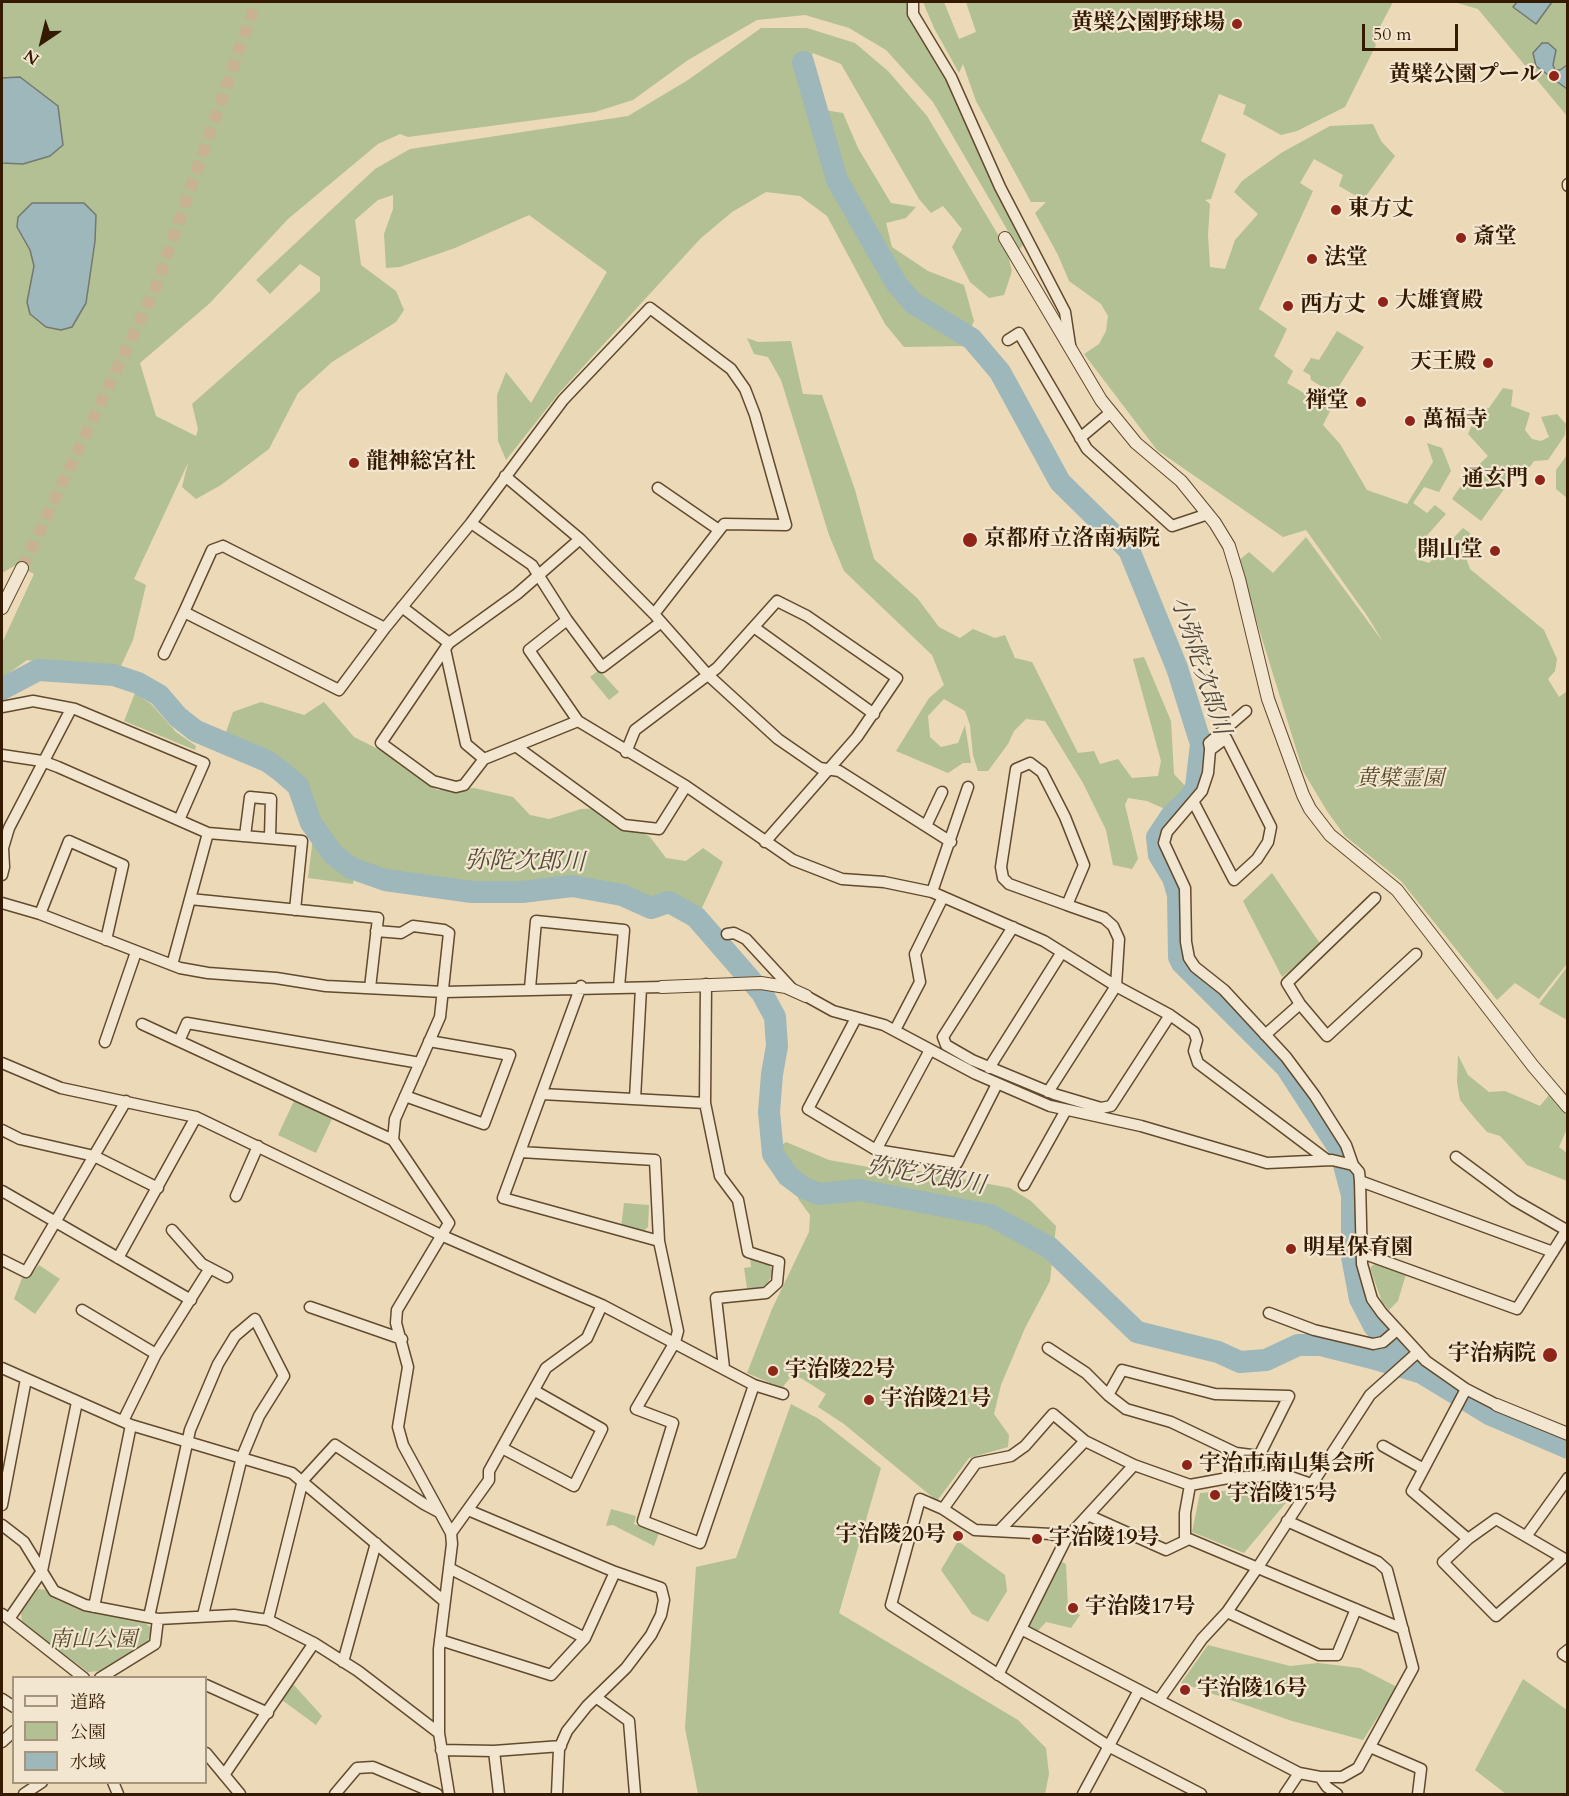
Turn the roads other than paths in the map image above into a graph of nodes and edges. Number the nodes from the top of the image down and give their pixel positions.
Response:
1 (913, 2) edge
2 (1005, 238) dead end
3 (1008, 340) dead end
4 (1070, 351) junction
5 (1111, 412) junction
6 (1080, 438) junction
7 (505, 476) junction
8 (658, 488) dead end
9 (1208, 514) junction
10 (471, 523) junction
11 (719, 531) junction
12 (580, 539) junction
13 (22, 568) tunnel mouth
14 (539, 575) junction
15 (402, 607) junction
16 (2, 608) edge
17 (184, 612) junction
18 (657, 618) junction
19 (567, 620) junction
20 (385, 628) junction
21 (755, 628) junction
22 (447, 646) junction
23 (164, 654) dead end
24 (708, 675) junction
25 (2, 706) edge
26 (71, 709) junction
27 (1245, 711) dead end
28 (874, 714) junction
29 (578, 721) junction
30 (517, 747) junction
31 (1210, 750) junction
32 (626, 752) junction
33 (2, 755) edge
34 (484, 759) junction
35 (42, 761) junction
36 (829, 769) junction
37 (686, 786) junction
38 (968, 787) dead end
39 (942, 792) dead end
40 (1194, 803) junction
41 (179, 820) junction
42 (926, 826) junction
43 (5, 827) edge
44 (208, 833) junction
45 (245, 836) junction
46 (270, 837) junction
47 (765, 842) junction
48 (951, 842) junction
49 (2, 875) edge
50 (938, 895) junction
51 (1375, 898) dead end
52 (190, 899) junction
53 (2, 903) edge
54 (1067, 905) junction
55 (295, 910) junction
56 (40, 914) junction
57 (1013, 927) junction
58 (376, 931) junction
59 (727, 934) dead end
60 (106, 940) junction
61 (136, 952) junction
62 (1062, 952) junction
63 (1416, 954) dead end
64 (172, 965) junction
65 (706, 984) junction
66 (581, 986) junction
67 (1116, 986) junction
68 (619, 987) junction
69 (662, 987) joint
70 (370, 988) junction
71 (530, 988) junction
72 (641, 988) junction
73 (793, 991) junction
74 (444, 992) junction
75 (806, 996) joint
76 (1300, 1004) junction
77 (1170, 1015) junction
78 (856, 1018) junction
79 (141, 1024) dead end
80 (895, 1030) junction
81 (1265, 1035) junction
82 (180, 1040) junction
83 (429, 1041) junction
84 (105, 1042) dead end
85 (930, 1050) junction
86 (2, 1063) edge
87 (420, 1063) junction
88 (989, 1068) junction
89 (998, 1084) junction
90 (1048, 1092) junction
91 (542, 1094) junction
92 (405, 1096) junction
93 (635, 1099) junction
94 (126, 1101) junction
95 (705, 1103) junction
96 (1568, 1107) edge
97 (1066, 1110) junction
98 (196, 1117) junction
99 (2, 1130) edge
100 (393, 1140) junction
101 (258, 1146) junction
102 (876, 1150) junction
103 (520, 1152) junction
104 (94, 1156) junction
105 (1456, 1157) dead end
106 (1329, 1160) junction
107 (1350, 1163) junction
108 (1360, 1181) junction
109 (1024, 1185) dead end
110 (158, 1188) junction
111 (2, 1191) edge
112 (236, 1196) dead end
113 (55, 1222) junction
114 (172, 1230) dead end
115 (1567, 1231) edge
116 (443, 1236) junction
117 (659, 1241) junction
118 (1553, 1252) junction
119 (1362, 1253) junction
120 (118, 1258) junction
121 (2, 1260) edge
122 (210, 1268) junction
123 (227, 1277) dead end
124 (190, 1300) junction
125 (602, 1305) junction
126 (310, 1307) dead end
127 (82, 1310) dead end
128 (1269, 1313) dead end
129 (1394, 1333) junction
130 (402, 1339) junction
131 (675, 1342) junction
132 (1048, 1348) dead end
133 (156, 1354) junction
134 (1415, 1354) junction
135 (2, 1368) edge
136 (724, 1368) junction
137 (26, 1379) junction
138 (754, 1385) junction
139 (535, 1391) junction
140 (1464, 1391) junction
141 (783, 1394) dead end
142 (1108, 1395) junction
143 (77, 1402) junction
144 (1497, 1405) joint
145 (127, 1423) junction
146 (1568, 1434) edge
147 (188, 1440) junction
148 (1085, 1441) junction
149 (1383, 1446) dead end
150 (502, 1448) junction
151 (1258, 1456) junction
152 (242, 1458) junction
153 (1134, 1466) junction
154 (1422, 1468) junction
155 (1286, 1475) junction
156 (1568, 1478) edge
157 (303, 1480) junction
158 (1311, 1484) junction
159 (1191, 1485) junction
160 (2, 1505) edge
161 (943, 1509) junction
162 (468, 1510) junction
163 (439, 1512) junction
164 (1090, 1516) junction
165 (1287, 1521) junction
166 (2, 1525) edge
167 (999, 1531) junction
168 (451, 1533) junction
169 (1527, 1535) junction
170 (1066, 1539) junction
171 (1468, 1539) junction
172 (1185, 1540) junction
173 (376, 1543) junction
174 (1258, 1567) junction
175 (449, 1568) junction
176 (42, 1572) junction
177 (615, 1572) junction
178 (444, 1601) junction
179 (94, 1607) junction
180 (1356, 1610) junction
181 (1227, 1612) junction
182 (204, 1615) junction
183 (5, 1617) edge
184 (154, 1618) junction
185 (268, 1620) junction
186 (1021, 1629) junction
187 (1403, 1629) junction
188 (585, 1638) junction
189 (440, 1640) junction
190 (314, 1643) junction
191 (1568, 1650) edge
192 (1568, 1657) edge
193 (343, 1662) junction
194 (114, 1674) edge
195 (998, 1675) junction
196 (83, 1676) edge
197 (207, 1685) edge
198 (1138, 1690) junction
199 (597, 1698) junction
200 (1159, 1701) junction
201 (268, 1713) junction
202 (439, 1733) junction
203 (561, 1746) junction
204 (1370, 1747) junction
205 (1110, 1748) junction
206 (441, 1750) junction
207 (494, 1751) junction
208 (207, 1754) edge
209 (1299, 1773) junction
210 (224, 1775) junction
211 (1320, 1777) junction
212 (39, 1784) edge
213 (24, 1794) edge
214 (240, 1794) edge
215 (335, 1794) edge
216 (437, 1794) edge
217 (449, 1794) edge
218 (499, 1794) edge
219 (557, 1794) edge
220 (635, 1794) edge
221 (1083, 1794) edge
222 (1201, 1794) edge
223 (1285, 1794) edge
224 (1337, 1794) edge
225 (1418, 1794) edge

1 - 4 street
2 - 4 street
3 - 6 street
4 - 5 street
5 - 6 street
5 - 9 street
6 - 9 street
7 - 10 street
7 - 11 street
7 - 12 street
8 - 11 street
9 - 96 street
10 - 14 street
10 - 15 street
11 - 18 street
12 - 14 street
12 - 18 street
13 - 16 street
14 - 19 street
14 - 22 street
15 - 20 street
15 - 22 street
17 - 20 street
17 - 20 street
17 - 23 street
18 - 19 street
18 - 24 street
19 - 29 street
21 - 24 street
21 - 28 street
21 - 28 street
22 - 34 street
22 - 34 street
24 - 32 street
24 - 36 street
25 - 26 street
26 - 35 street
26 - 41 street
27 - 31 street
28 - 36 street
29 - 30 street
29 - 32 street
30 - 34 street
30 - 37 street
31 - 40 street
31 - 40 street
32 - 37 street
33 - 35 street
35 - 41 street
35 - 43 street
36 - 42 street
36 - 47 street
37 - 47 street
38 - 48 street
39 - 42 street
40 - 81 street
41 - 44 street
42 - 48 street
43 - 49 street
44 - 45 street
44 - 52 street
45 - 46 street
45 - 46 street
46 - 55 street
47 - 50 street
48 - 50 street
50 - 57 street
50 - 80 street
51 - 76 street
52 - 55 street
52 - 64 street
53 - 56 street
54 - 54 street
54 - 67 street
55 - 58 street
56 - 60 street
56 - 60 street
57 - 62 street
57 - 88 street
58 - 70 street
58 - 74 street
59 - 73 street
60 - 61 street
61 - 64 street
61 - 84 street
62 - 67 street
62 - 88 street
63 - 76 street
64 - 70 street
65 - 69 street
65 - 73 street
65 - 95 street
66 - 68 street
66 - 71 street
66 - 91 street
67 - 77 street
67 - 90 street
68 - 71 street
68 - 72 street
69 - 72 street
70 - 74 street
71 - 74 street
72 - 93 street
73 - 75 street
74 - 83 street
75 - 78 street
76 - 81 street
77 - 90 street
77 - 106 street
78 - 80 street
78 - 102 street
79 - 82 street
80 - 85 street
81 - 107 street
82 - 87 street
82 - 100 street
83 - 87 street
83 - 92 street
85 - 89 street
85 - 102 street
86 - 94 street
87 - 92 street
88 - 90 street
89 - 97 street
89 - 102 street
91 - 93 street
91 - 103 street
92 - 100 street
93 - 95 street
94 - 98 street
94 - 104 street
95 - 136 street
97 - 106 street
97 - 109 street
98 - 101 street
98 - 110 street
99 - 104 street
100 - 116 street
101 - 112 street
101 - 116 street
103 - 117 street
103 - 117 street
104 - 110 street
104 - 113 street
105 - 115 street
106 - 107 street
107 - 108 street
108 - 118 street
108 - 119 street
110 - 120 street
111 - 113 street
113 - 120 street
113 - 121 street
114 - 122 street
115 - 118 street
116 - 125 street
116 - 130 street
117 - 131 street
118 - 119 street
119 - 129 street
120 - 124 street
122 - 123 street
122 - 124 street
124 - 133 street
125 - 131 street
125 - 139 street
126 - 130 street
127 - 133 street
128 - 129 street
129 - 134 street
130 - 163 street
131 - 136 street
131 - 138 street
132 - 142 street
133 - 145 street
134 - 140 street
134 - 158 street
135 - 137 street
136 - 138 street
137 - 143 street
137 - 160 street
138 - 141 street
139 - 150 street
139 - 150 street
140 - 144 street
140 - 154 street
142 - 151 street
142 - 151 street
143 - 145 street
143 - 176 street
144 - 146 street
145 - 147 street
145 - 179 street
147 - 152 street
147 - 152 street
147 - 184 street
148 - 153 street
148 - 161 street
148 - 167 street
149 - 154 street
150 - 162 street
151 - 155 street
152 - 157 street
152 - 182 street
153 - 159 street
153 - 164 street
154 - 171 street
155 - 158 street
155 - 159 street
156 - 169 street
157 - 163 street
157 - 173 street
157 - 185 street
158 - 165 street
159 - 172 street
161 - 167 street
161 - 195 street
162 - 168 street
162 - 177 street
163 - 168 street
164 - 170 street
164 - 172 street
165 - 174 street
165 - 187 street
166 - 176 street
167 - 170 street
168 - 175 street
169 - 171 street
169 - 171 street
170 - 186 street
172 - 174 street
173 - 178 street
173 - 193 street
174 - 180 street
174 - 181 street
175 - 178 street
175 - 188 street
176 - 179 street
176 - 183 street
177 - 188 street
177 - 199 street
178 - 189 street
179 - 184 street
180 - 181 street
180 - 187 street
181 - 200 street
182 - 184 street
182 - 185 street
183 - 196 street
184 - 194 street
185 - 190 street
186 - 195 street
186 - 198 street
187 - 204 street
188 - 189 street
189 - 202 street
190 - 193 street
190 - 201 street
191 - 192 street
193 - 202 street
195 - 205 street
197 - 201 street
198 - 200 street
198 - 205 street
199 - 203 street
199 - 220 street
200 - 209 street
201 - 210 street
202 - 206 street
203 - 207 street
203 - 219 street
204 - 211 street
204 - 225 street
205 - 221 street
205 - 222 street
206 - 207 street
206 - 217 street
207 - 218 street
208 - 210 street
209 - 211 street
209 - 223 street
210 - 214 street
211 - 224 street
212 - 213 street
215 - 216 street

